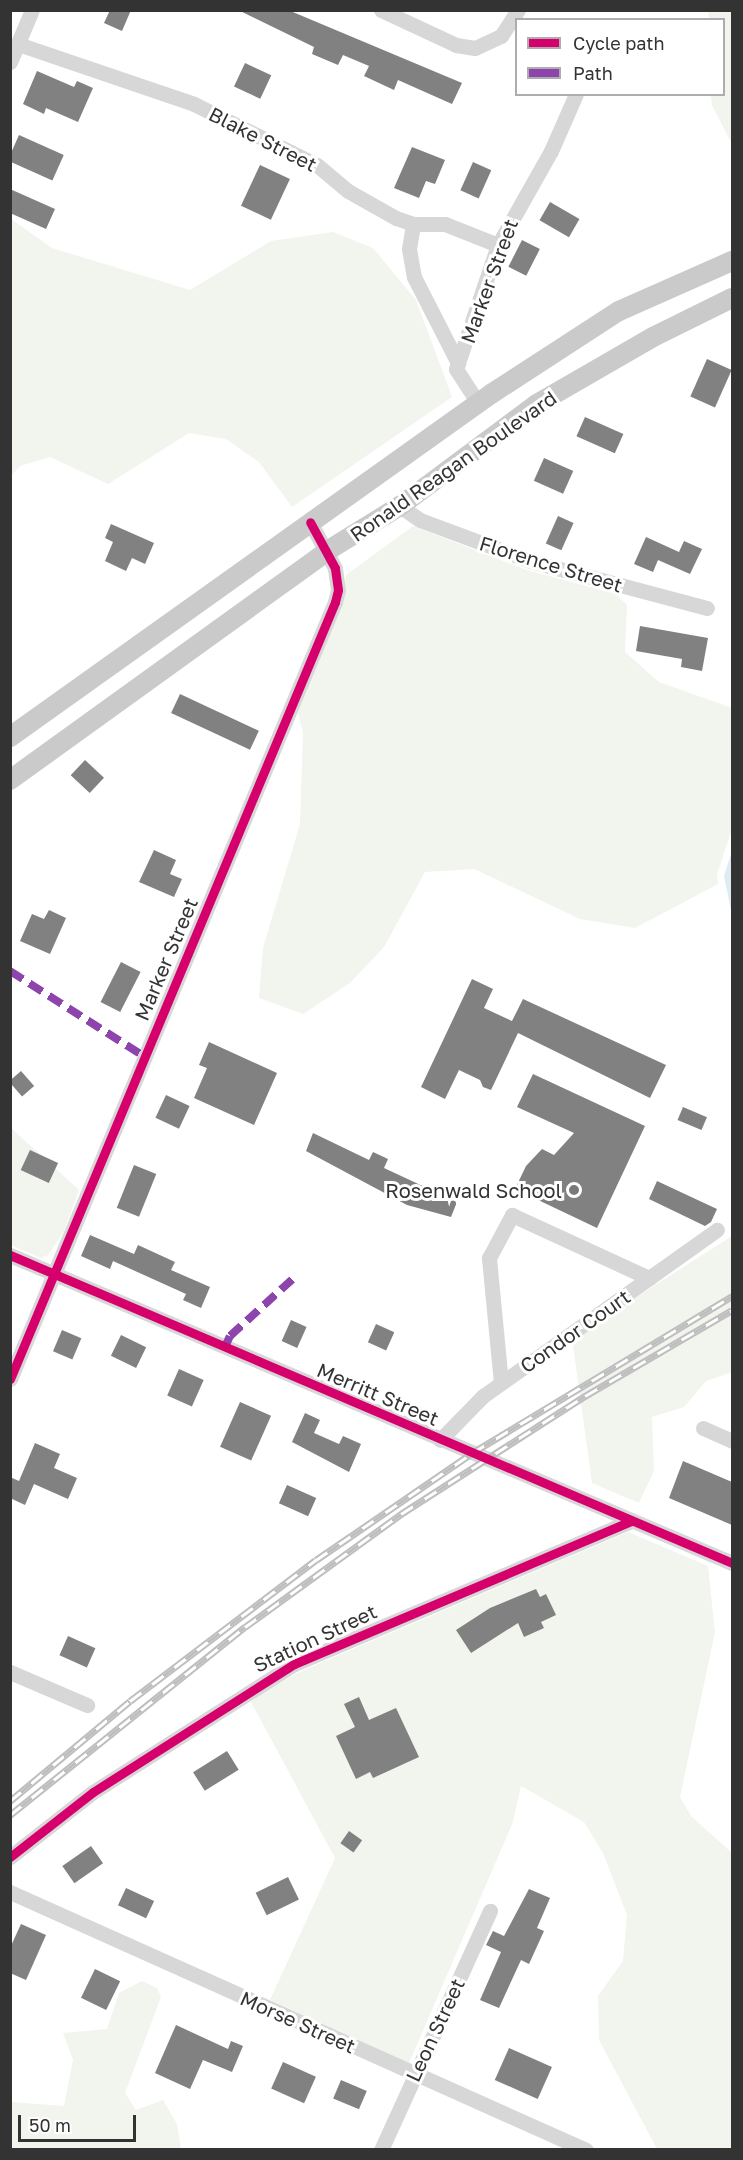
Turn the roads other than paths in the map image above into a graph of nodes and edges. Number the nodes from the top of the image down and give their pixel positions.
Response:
1 (32, 10) edge
2 (381, 10) edge
3 (518, 10) edge
4 (18, 44) junction
5 (10, 62) edge
6 (575, 96) edge
7 (413, 224) junction
8 (498, 245) junction
9 (732, 261) edge
10 (732, 298) edge
11 (458, 363) junction
12 (478, 403) junction
13 (400, 506) junction
14 (310, 522) junction
15 (327, 551) junction
16 (707, 608) dead end
17 (10, 737) edge
18 (10, 780) edge
19 (717, 1230) dead end
20 (10, 1255) edge
21 (52, 1273) junction
22 (649, 1278) junction
23 (10, 1379) edge
24 (501, 1383) junction
25 (703, 1428) dead end
26 (440, 1440) junction
27 (732, 1441) edge
28 (631, 1521) junction
29 (732, 1563) edge
30 (10, 1672) edge
31 (87, 1705) dead end
32 (10, 1857) edge
33 (10, 1892) edge
34 (490, 1911) dead end
35 (413, 2075) junction
36 (381, 2150) edge
37 (586, 2150) edge

1 - 4 street
2 - 3 street
4 - 5 street
4 - 7 street, Blake Street
6 - 8 street, Marker Street
7 - 8 street, Blake Street
7 - 11 street
8 - 11 street, Marker Street
9 - 12 main road, Ronald Reagan Boulevard
10 - 13 main road, Ronald Reagan Boulevard
11 - 12 street, Marker Street
12 - 14 main road, Ronald Reagan Boulevard
13 - 15 main road, Ronald Reagan Boulevard
13 - 16 street, Florence Street
14 - 15 street, Marker Street
14 - 17 main road, Ronald Reagan Boulevard
15 - 18 main road, Ronald Reagan Boulevard
15 - 21 street, Marker Street
19 - 22 street, Condor Court
20 - 21 street, Merritt Street
21 - 23 street, Marker Street
21 - 26 street, Merritt Street
22 - 24 street, Condor Court
22 - 24 street
24 - 26 street, Condor Court
25 - 27 street
26 - 28 street, Merritt Street
28 - 29 street, Merritt Street
28 - 32 street, Station Street
30 - 31 street
33 - 35 street, Morse Street
34 - 35 street, Leon Street
35 - 36 street, Leon Street
35 - 37 street, Morse Street

